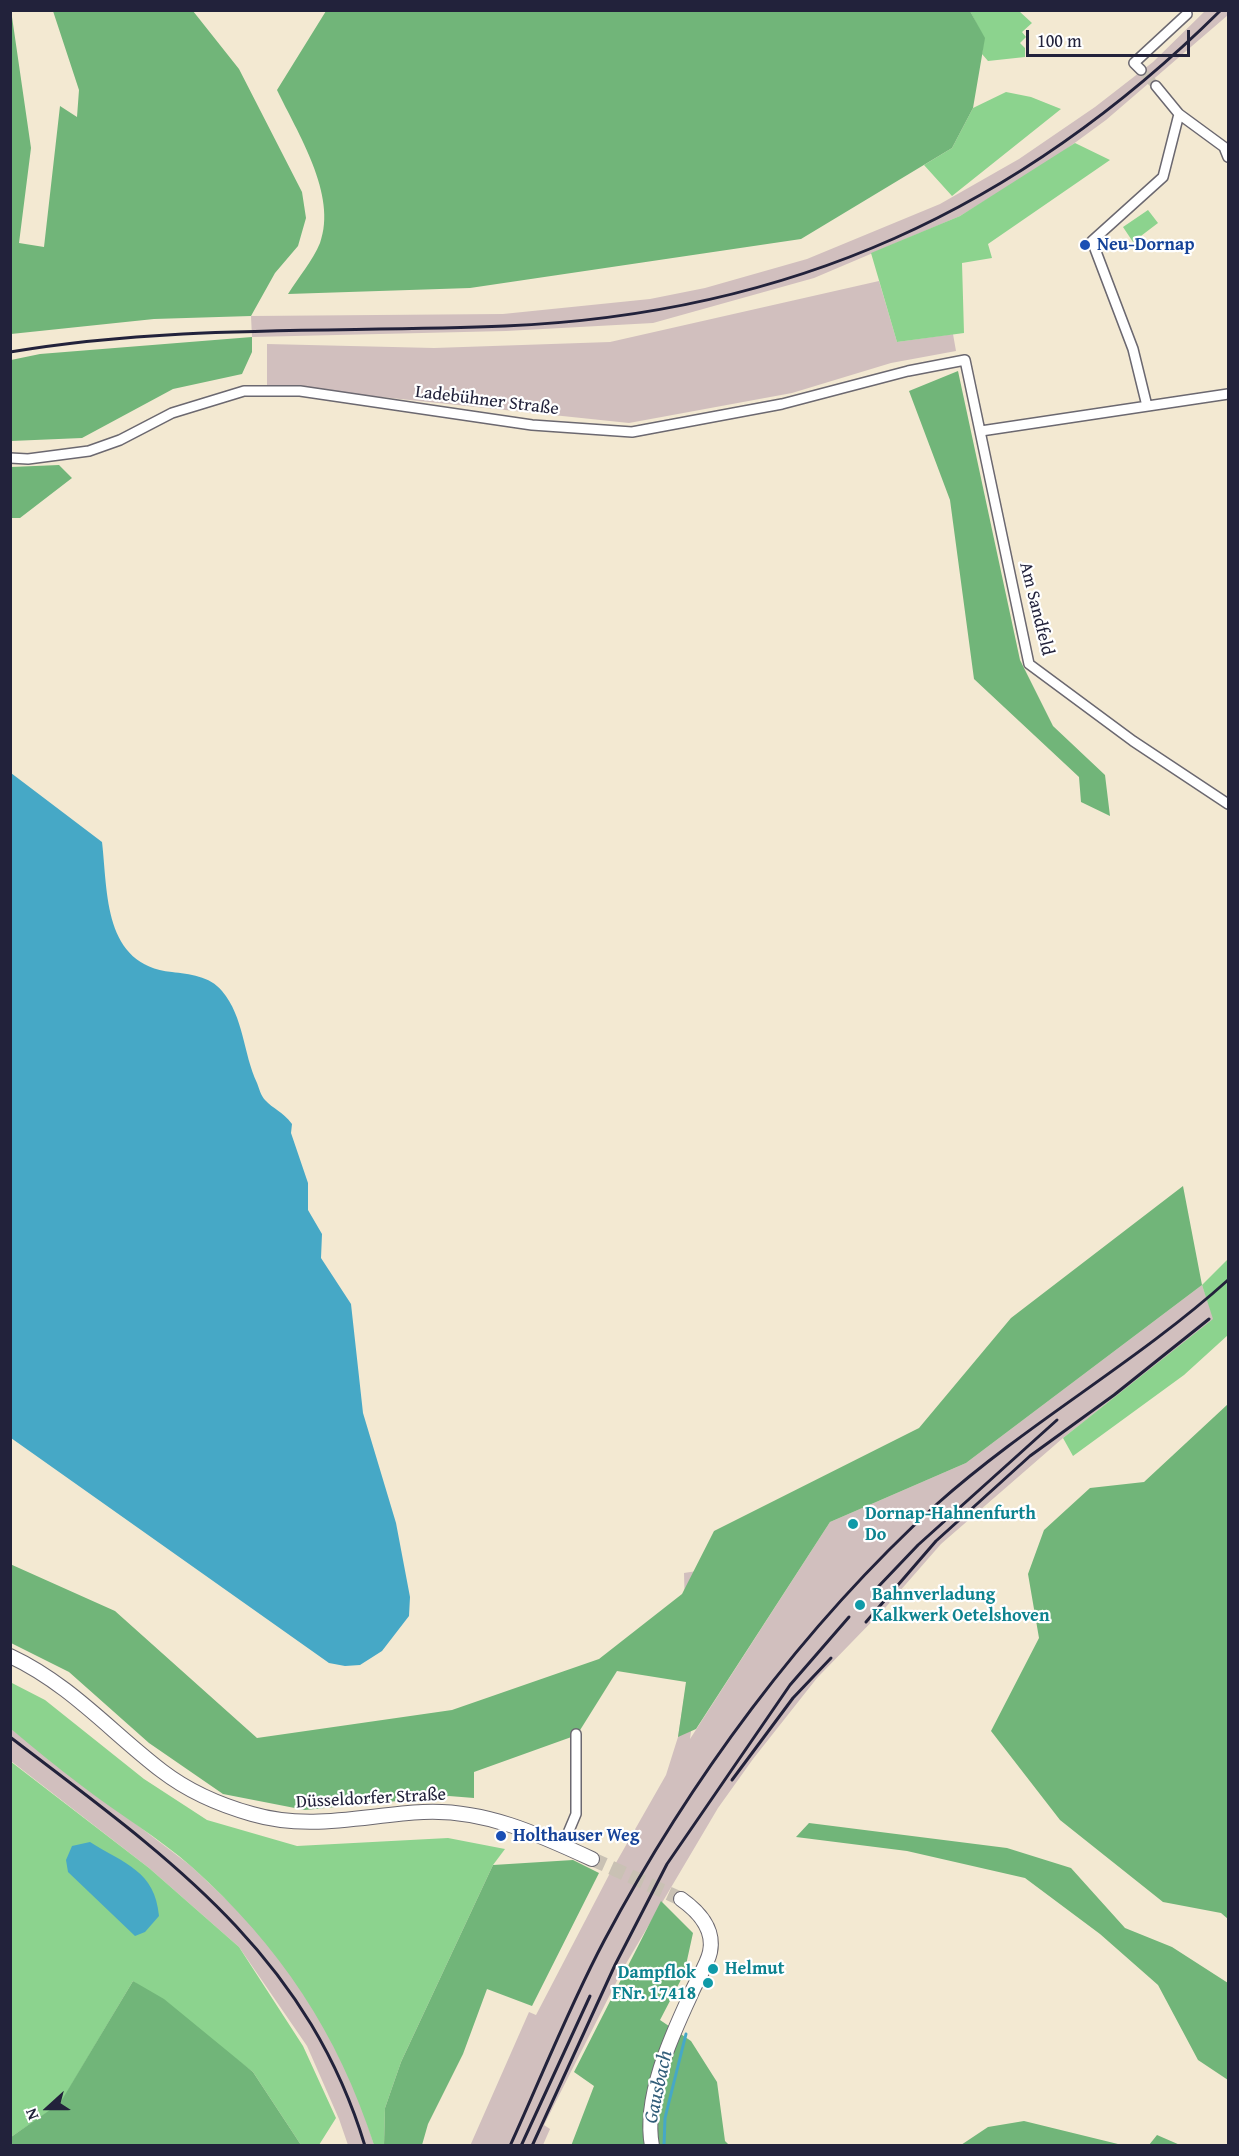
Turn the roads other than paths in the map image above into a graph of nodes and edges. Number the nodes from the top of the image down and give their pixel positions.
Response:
1 (1187, 14) dead end
2 (1141, 70) dead end
3 (1156, 86) tunnel mouth
4 (1179, 114) junction
5 (1226, 152) edge
6 (965, 360) joint
7 (1228, 394) edge
8 (1147, 406) junction
9 (981, 431) junction
10 (10, 458) edge
11 (1228, 804) edge
12 (10, 1656) edge
13 (576, 1734) dead end
14 (563, 1845) junction
15 (592, 1859) tunnel mouth
16 (681, 1899) tunnel mouth
17 (652, 2145) edge

1 - 2 street
3 - 4 street
4 - 5 street
4 - 8 street
6 - 9 street, Am Sandfeld
6 - 10 street, Ladebühner Straße
7 - 8 street
8 - 9 street
9 - 11 street, Am Sandfeld
12 - 14 main road, Düsseldorfer Straße
13 - 14 street
14 - 15 main road, Düsseldorfer Straße
16 - 17 main road

